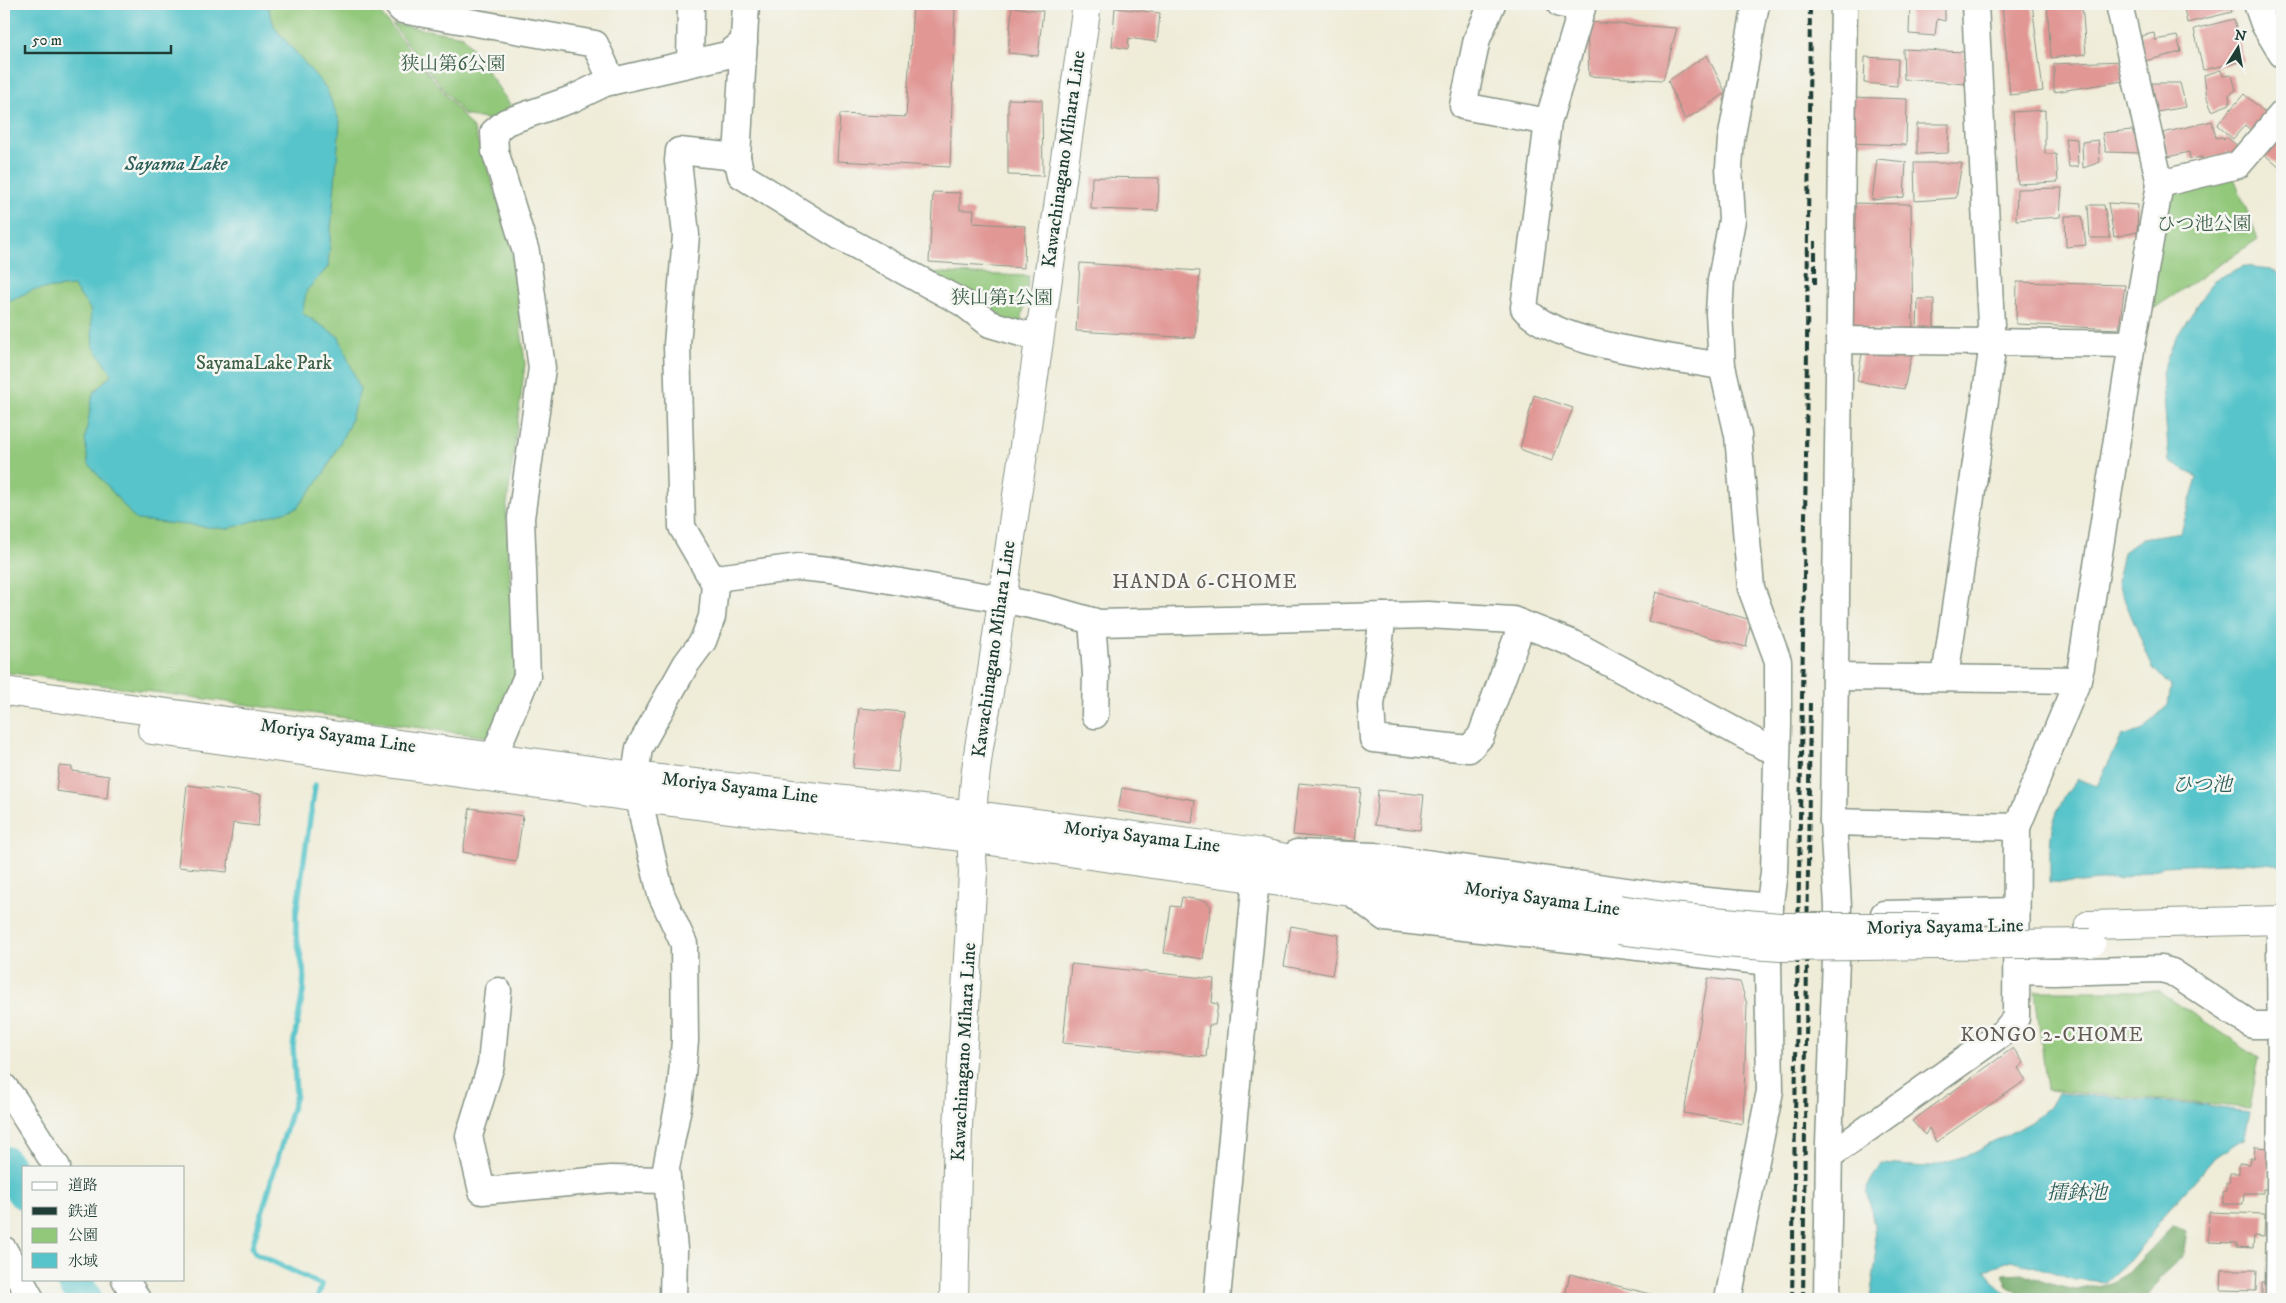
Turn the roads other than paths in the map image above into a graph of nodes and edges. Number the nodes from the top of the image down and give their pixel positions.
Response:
1 (397, 4) edge
2 (691, 4) edge
3 (746, 4) edge
4 (1087, 4) edge
5 (1492, 4) edge
6 (1560, 4) edge
7 (1756, 4) edge
8 (1844, 4) edge
9 (1975, 4) edge
10 (2119, 4) edge
11 (2257, 4) edge
12 (744, 42) junction
13 (2282, 54) edge
14 (690, 63) junction
15 (612, 81) junction
16 (2282, 114) edge
17 (1548, 122) junction
18 (737, 157) junction
19 (2160, 184) junction
20 (1038, 338) junction
21 (1839, 340) junction
22 (1991, 342) junction
23 (2132, 344) junction
24 (1722, 366) junction
25 (715, 584) junction
26 (1001, 599) junction
27 (1382, 616) junction
28 (1092, 621) junction
29 (1522, 624) junction
30 (1835, 676) junction
31 (1945, 678) junction
32 (2078, 680) junction
33 (4, 692) edge
34 (4, 711) edge
35 (1095, 715) dead end
36 (1777, 751) junction
37 (494, 756) junction
38 (637, 787) junction
39 (1834, 822) junction
40 (972, 827) junction
41 (2017, 827) junction
42 (1258, 852) junction
43 (1256, 880) junction
44 (1352, 894) junction
45 (1770, 907) junction
46 (2015, 912) junction
47 (1838, 915) junction
48 (1619, 920) junction
49 (2281, 932) edge
50 (1837, 952) junction
51 (2017, 960) junction
52 (1768, 962) junction
53 (498, 991) dead end
54 (2281, 1025) junction
55 (2282, 1081) edge
56 (4, 1087) edge
57 (1829, 1156) junction
58 (57, 1166) edge
59 (667, 1180) junction
60 (4, 1250) edge
61 (126, 1280) edge
62 (31, 1299) edge
63 (137, 1299) edge
64 (673, 1299) edge
65 (954, 1299) edge
66 (1217, 1299) edge
67 (1728, 1299) edge
68 (1827, 1299) edge
69 (2278, 1299) edge

1 - 15 street
2 - 14 street
3 - 12 street
4 - 20 main road, Kawachinagano Mihara Line
5 - 17 street
6 - 17 street
7 - 24 street
8 - 21 street
9 - 22 street
10 - 19 street
11 - 13 street
12 - 14 street
12 - 18 street
14 - 15 street
15 - 37 street
16 - 19 street
17 - 24 street
18 - 20 street
18 - 25 street
19 - 23 street
20 - 26 main road, Kawachinagano Mihara Line
21 - 22 street
21 - 30 street
22 - 23 street
22 - 31 street
23 - 32 street
24 - 36 street
25 - 26 street
25 - 38 street
26 - 28 street
26 - 40 main road, Kawachinagano Mihara Line
27 - 28 street
27 - 29 street
27 - 29 street
28 - 35 street
29 - 36 street
30 - 31 street
30 - 39 street
31 - 32 street
32 - 41 street
33 - 37 main road, Moriya Sayama Line
34 - 38 main road, Moriya Sayama Line
36 - 45 street
37 - 38 main road, Moriya Sayama Line
38 - 40 main road, Moriya Sayama Line
38 - 59 street
39 - 41 street
39 - 47 street
40 - 42 main road, Moriya Sayama Line
40 - 43 main road, Moriya Sayama Line
40 - 65 main road, Kawachinagano Mihara Line
41 - 46 street
42 - 43 street
42 - 45 street
42 - 48 main road, Moriya Sayama Line
43 - 44 main road, Moriya Sayama Line
43 - 66 street
44 - 48 main road, Moriya Sayama Line
44 - 52 street
45 - 52 street
46 - 47 street
46 - 51 street
47 - 50 street
48 - 49 main road, Moriya Sayama Line, bridge
49 - 54 street
50 - 51 street
50 - 57 street
51 - 54 street
51 - 57 street
52 - 67 street
53 - 59 street
54 - 55 street
55 - 69 street
56 - 58 street
57 - 68 street
59 - 64 street
60 - 62 street
61 - 63 street

